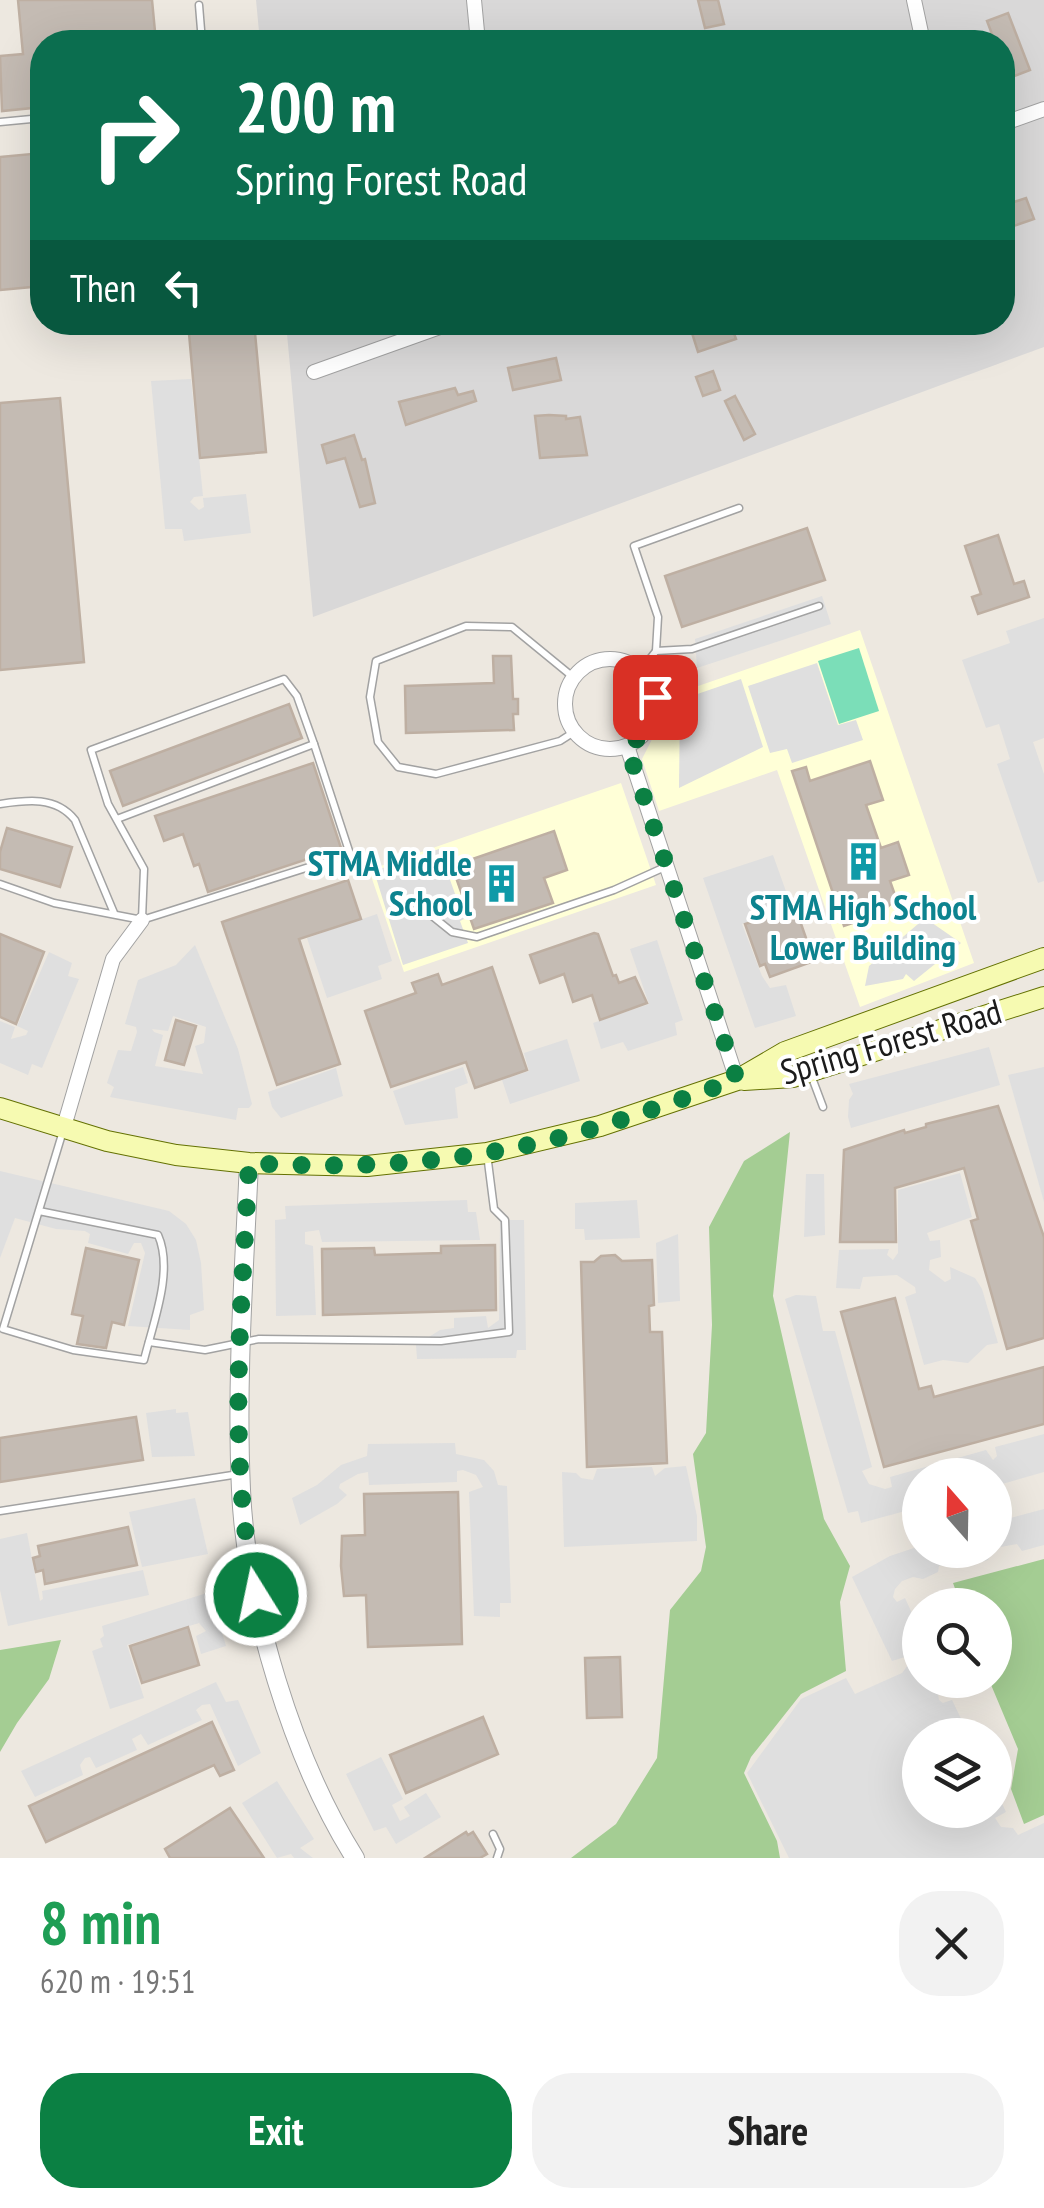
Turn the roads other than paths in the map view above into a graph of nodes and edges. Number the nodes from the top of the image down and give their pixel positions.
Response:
1 (474, 0) edge
2 (914, 0) edge
3 (199, 5) dead end
4 (201, 30) edge
5 (477, 30) edge
6 (920, 30) edge
7 (1044, 109) edge
8 (30, 119) edge
9 (1015, 119) edge
10 (0, 122) edge
11 (418, 335) edge
12 (314, 372) dead end
13 (739, 508) dead end
14 (819, 606) dead end
15 (656, 651) junction
16 (640, 670) junction
17 (574, 677) junction
18 (574, 732) junction
19 (314, 744) junction
20 (627, 746) junction
21 (0, 804) edge
22 (116, 819) junction
23 (666, 867) junction
24 (0, 884) edge
25 (416, 904) dead end
26 (115, 914) junction
27 (142, 920) junction
28 (1044, 958) edge
29 (1044, 998) edge
30 (810, 1071) junction
31 (737, 1080) junction
32 (822, 1107) dead end
33 (0, 1108) edge
34 (64, 1130) junction
35 (487, 1153) junction
36 (249, 1163) junction
37 (38, 1211) junction
38 (149, 1342) junction
39 (241, 1342) junction
40 (240, 1473) junction
41 (0, 1511) edge
42 (493, 1834) dead end
43 (355, 1858) edge
44 (496, 1858) edge

1 - 5 street
2 - 6 street
3 - 4 lane
7 - 9 street
8 - 10 lane
11 - 12 street
13 - 15 lane
14 - 15 lane
15 - 16 lane
16 - 17 street
16 - 20 street
17 - 18 street
17 - 18 lane
18 - 20 street
19 - 22 lane
19 - 22 lane
19 - 27 lane
20 - 23 street
21 - 26 lane
22 - 27 lane
23 - 25 lane
23 - 31 street
24 - 26 lane
26 - 27 lane
27 - 34 street
28 - 31 main road, Spring Forest Road
29 - 30 main road, Spring Forest Road
30 - 31 main road, Spring Forest Road
30 - 32 lane
31 - 35 main road, Spring Forest Road
33 - 34 main road, Spring Forest Road
34 - 36 main road, Spring Forest Road
34 - 37 lane
35 - 36 main road, Spring Forest Road
35 - 39 lane
36 - 39 street
37 - 38 lane
37 - 38 lane
38 - 39 lane
39 - 40 street
40 - 41 lane
40 - 43 street
42 - 44 lane

